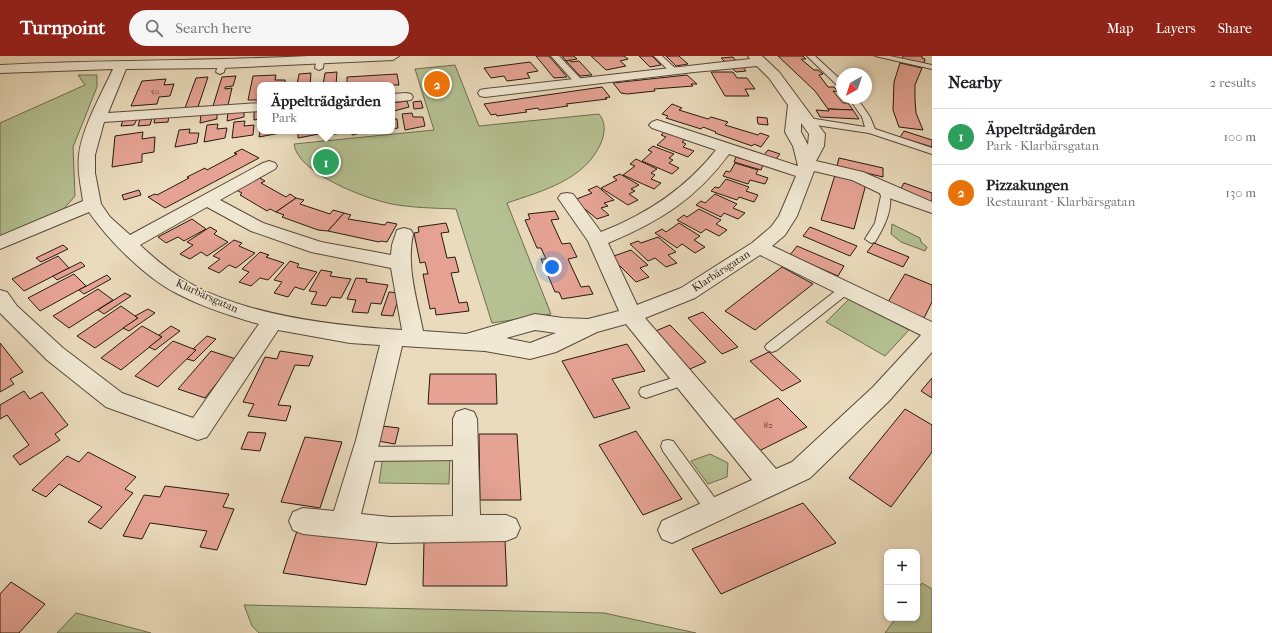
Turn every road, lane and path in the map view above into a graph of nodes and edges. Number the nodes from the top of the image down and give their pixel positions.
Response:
1 (393, 56) edge
2 (555, 56) edge
3 (658, 56) edge
4 (811, 56) edge
5 (879, 56) edge
6 (349, 57) edge
7 (268, 59) edge
8 (758, 59) edge
9 (121, 66) junction
10 (932, 67) edge
11 (0, 70) edge
12 (673, 70) junction
13 (836, 80) edge
14 (578, 81) junction
15 (485, 93) dead end
16 (857, 104) edge
17 (795, 106) junction
18 (257, 107) edge
19 (98, 118) junction
20 (809, 121) junction
21 (657, 125) dead end
22 (871, 131) junction
23 (726, 147) junction
24 (932, 151) edge
25 (269, 166) dead end
26 (805, 169) junction
27 (882, 187) junction
28 (567, 198) dead end
29 (207, 200) junction
30 (92, 204) junction
31 (932, 208) edge
32 (404, 234) dead end
33 (871, 239) dead end
34 (598, 240) junction
35 (0, 243) edge
36 (128, 244) junction
37 (759, 247) junction
38 (400, 262) junction
39 (846, 289) junction
40 (0, 297) edge
41 (631, 315) junction
42 (272, 321) junction
43 (932, 331) edge
44 (932, 337) edge
45 (403, 338) junction
46 (772, 347) dead end
47 (685, 380) junction
48 (646, 392) dead end
49 (465, 419) dead end
50 (668, 446) dead end
51 (466, 453) junction
52 (364, 454) junction
53 (771, 483) junction
54 (714, 510) junction
55 (303, 521) dead end
56 (344, 524) junction
57 (506, 528) dead end
58 (467, 529) junction
59 (672, 530) dead end

1 - 6 street
2 - 14 lane
3 - 12 lane
4 - 13 lane
5 - 10 lane
6 - 7 street
7 - 9 street
8 - 12 street
8 - 17 street, Klarbärsgatan
9 - 11 street
9 - 19 street, Klarbärsgatan
12 - 14 street
14 - 15 street
16 - 22 lane
17 - 20 street, Klarbärsgatan
17 - 26 street
18 - 19 street
19 - 30 street, Klarbärsgatan
20 - 22 lane
20 - 26 street, Klarbärsgatan
21 - 23 street
22 - 24 lane
23 - 26 street
23 - 34 street
25 - 29 street
26 - 27 street
26 - 37 street, Klarbärsgatan
27 - 31 street
27 - 33 lane
28 - 34 street
29 - 36 street
29 - 38 street
30 - 35 street
30 - 36 street, Klarbärsgatan
32 - 38 street
34 - 41 street
36 - 42 street, Klarbärsgatan
37 - 39 street
37 - 41 street, Klarbärsgatan
38 - 45 street
39 - 43 street
39 - 46 lane
40 - 42 street
41 - 45 street, Klarbärsgatan
41 - 47 street
42 - 45 street, Klarbärsgatan
44 - 53 street
45 - 52 street
47 - 48 lane
47 - 53 street
49 - 51 street
50 - 54 lane
51 - 52 lane
51 - 58 street
52 - 56 street
53 - 54 street
54 - 59 street
55 - 56 street
56 - 58 street
57 - 58 street

